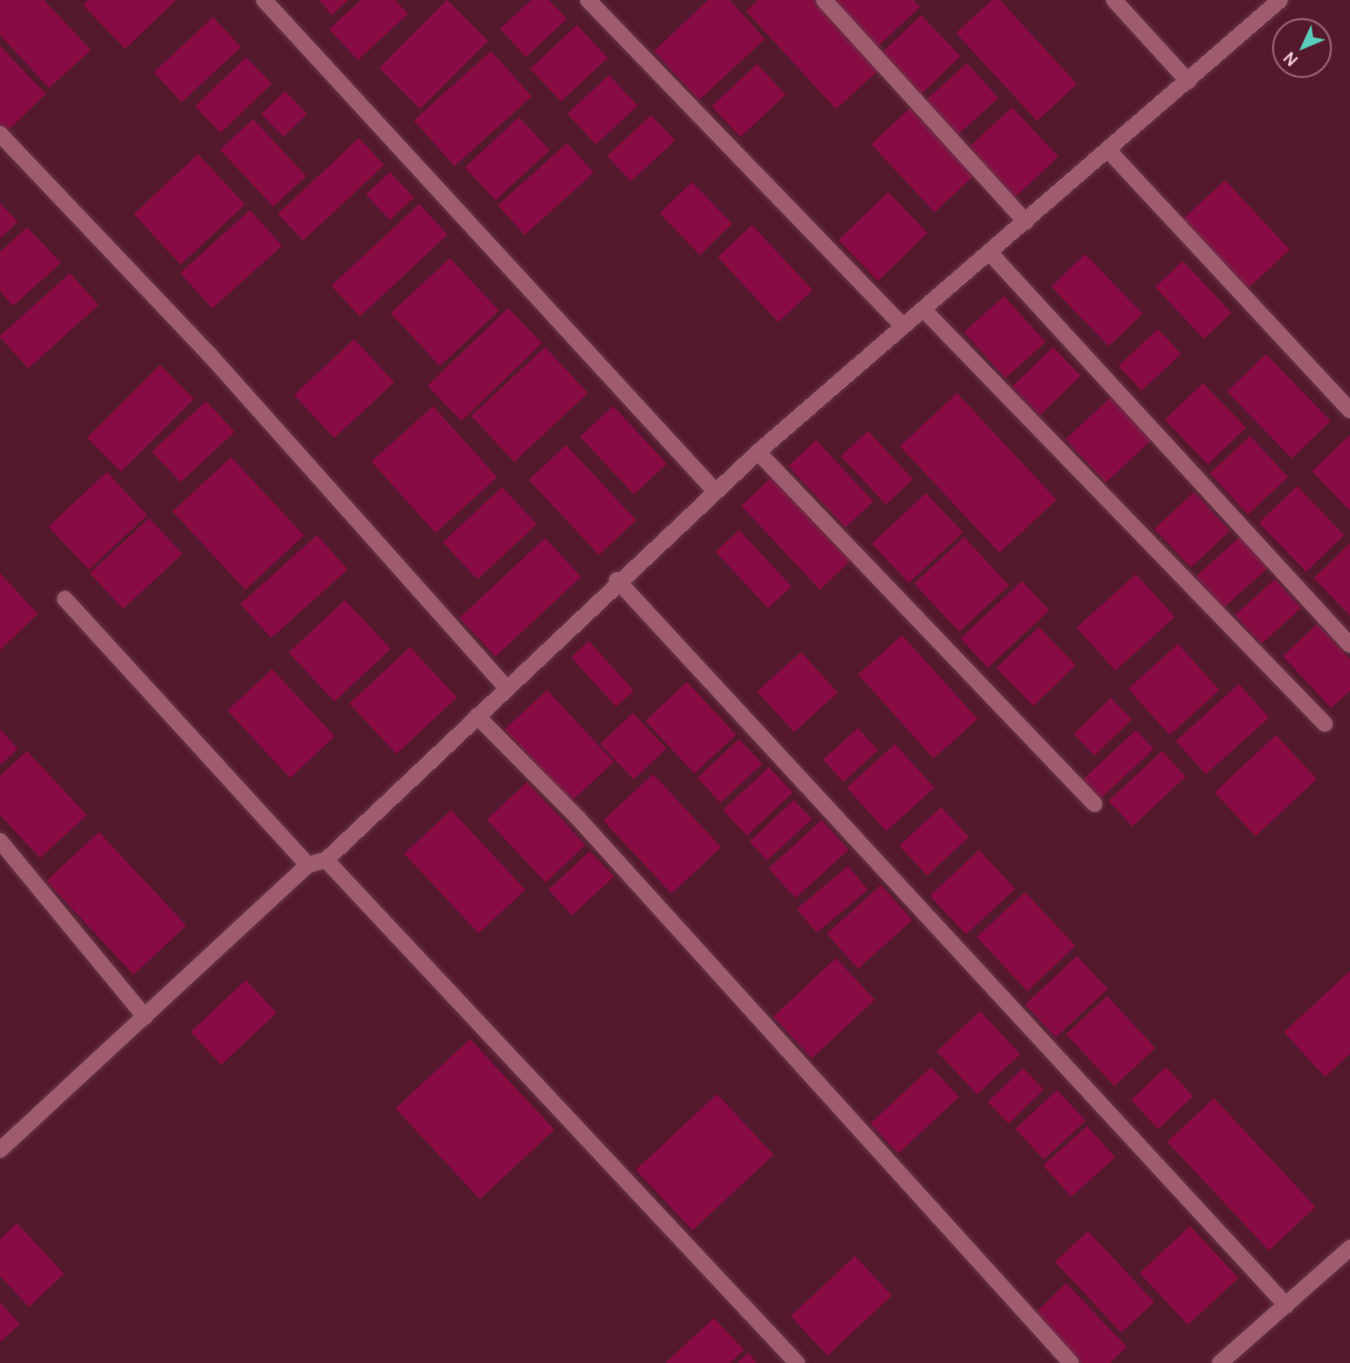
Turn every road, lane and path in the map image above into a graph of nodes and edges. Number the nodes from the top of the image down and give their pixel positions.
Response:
1 (264, 0) edge
2 (588, 0) edge
3 (824, 0) edge
4 (1114, 0) edge
5 (1280, 0) edge
6 (1188, 81) junction
7 (0, 135) edge
8 (1110, 151) junction
9 (1026, 222) junction
10 (990, 253) junction
11 (924, 310) junction
12 (902, 325) junction
13 (1350, 410) edge
14 (758, 452) junction
15 (715, 491) junction
16 (617, 580) junction
17 (65, 599) dead end
18 (1350, 645) edge
19 (505, 686) junction
20 (477, 716) junction
21 (1325, 724) dead end
22 (1094, 804) dead end
23 (0, 841) edge
24 (326, 860) junction
25 (308, 865) junction
26 (145, 1017) junction
27 (1, 1147) edge
28 (1350, 1248) edge
29 (1286, 1305) junction
30 (797, 1363) edge
31 (1071, 1363) edge
32 (1220, 1363) edge

1 - 15 street
2 - 12 street
3 - 9 street
4 - 6 street
5 - 6 street
6 - 8 street
7 - 19 street
8 - 9 street
8 - 13 street
9 - 10 street
10 - 11 street
10 - 18 street
11 - 12 street
11 - 21 street
12 - 14 street
14 - 15 street
14 - 22 street
15 - 16 street
16 - 19 street
16 - 29 street
17 - 25 street
19 - 20 street
20 - 24 street
20 - 31 street
23 - 26 street
24 - 25 street
24 - 30 street
25 - 26 street
26 - 27 street
28 - 29 street
29 - 32 street

